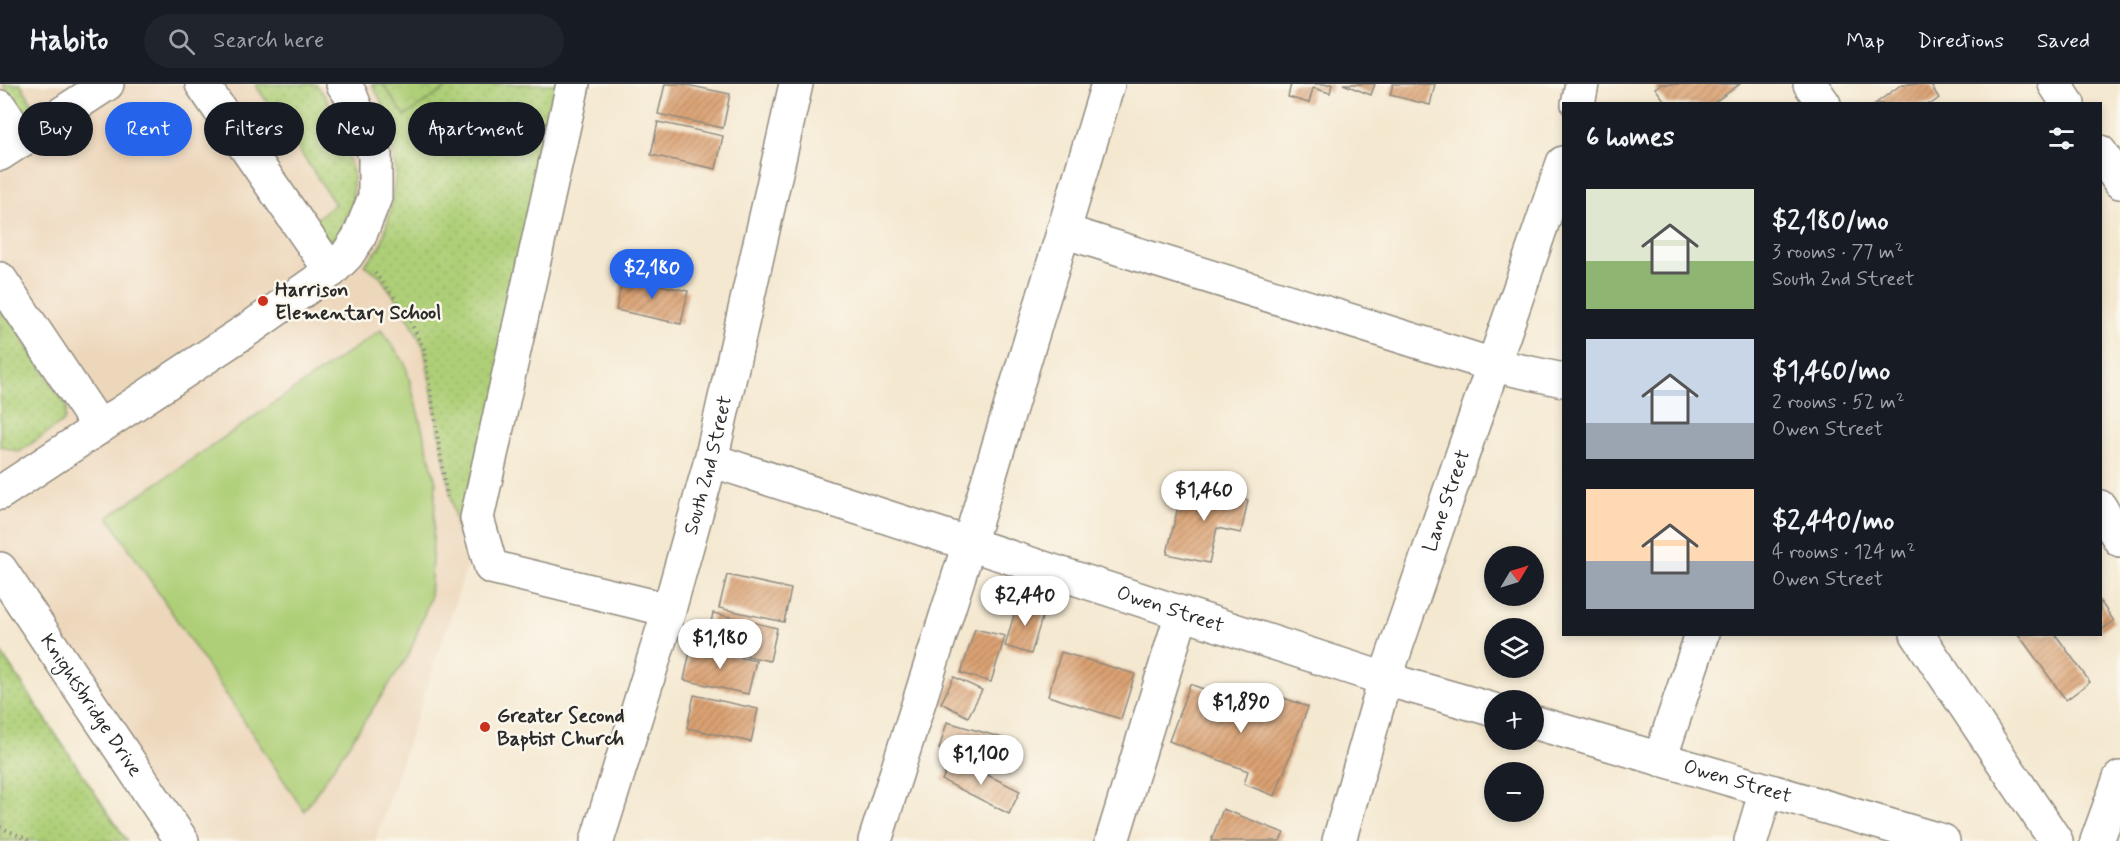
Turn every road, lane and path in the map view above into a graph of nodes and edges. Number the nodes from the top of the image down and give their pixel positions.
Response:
1 (107, 84) edge
2 (202, 84) edge
3 (343, 84) edge
4 (573, 84) edge
5 (796, 84) edge
6 (1108, 84) edge
7 (1582, 84) edge
8 (1810, 84) edge
9 (2055, 84) edge
10 (1578, 102) edge
11 (1823, 102) edge
12 (2067, 102) edge
13 (0, 107) edge
14 (11, 147) edge
15 (2102, 155) edge
16 (1562, 166) edge
17 (2120, 182) edge
18 (1063, 231) junction
19 (339, 263) junction
20 (0, 279) edge
21 (1493, 365) junction
22 (1562, 380) edge
23 (99, 427) junction
24 (711, 460) junction
25 (0, 493) edge
26 (447, 497) dead end
27 (2102, 510) edge
28 (2120, 540) edge
29 (969, 544) junction
30 (0, 569) edge
31 (669, 609) junction
32 (1182, 613) junction
33 (1701, 636) edge
34 (1918, 636) edge
35 (1385, 679) junction
36 (1484, 707) edge
37 (1544, 725) edge
38 (1660, 759) junction
39 (2120, 778) edge
40 (1766, 790) junction
41 (0, 827) edge
42 (31, 841) edge
43 (182, 841) edge
44 (597, 841) edge
45 (875, 841) edge
46 (1112, 841) edge
47 (1339, 841) edge
48 (1751, 841) edge
49 (1943, 841) edge
50 (2056, 841) edge
51 (2097, 841) edge

1 - 14 street
2 - 19 street
3 - 19 street
4 - 31 street
5 - 24 street, South 2nd Street
6 - 18 street
7 - 10 street
8 - 11 street
9 - 12 street
13 - 14 street
15 - 17 street
16 - 21 street, Lane Street
18 - 21 street
18 - 29 street
19 - 23 street
19 - 26 path
20 - 23 street
21 - 22 street
21 - 35 street, Lane Street
23 - 25 street
24 - 29 street, Owen Street
24 - 31 street, South 2nd Street
27 - 28 street
29 - 32 street, Owen Street
29 - 45 street
30 - 43 street, Knightsbridge Drive
31 - 44 street, South 2nd Street
32 - 35 street, Owen Street
32 - 46 street
33 - 38 street
34 - 50 street
35 - 36 street, Owen Street
35 - 47 street, Lane Street
37 - 38 street, Owen Street
38 - 40 street, Owen Street
39 - 51 street
40 - 48 street
40 - 49 street, Owen Street
41 - 42 path

